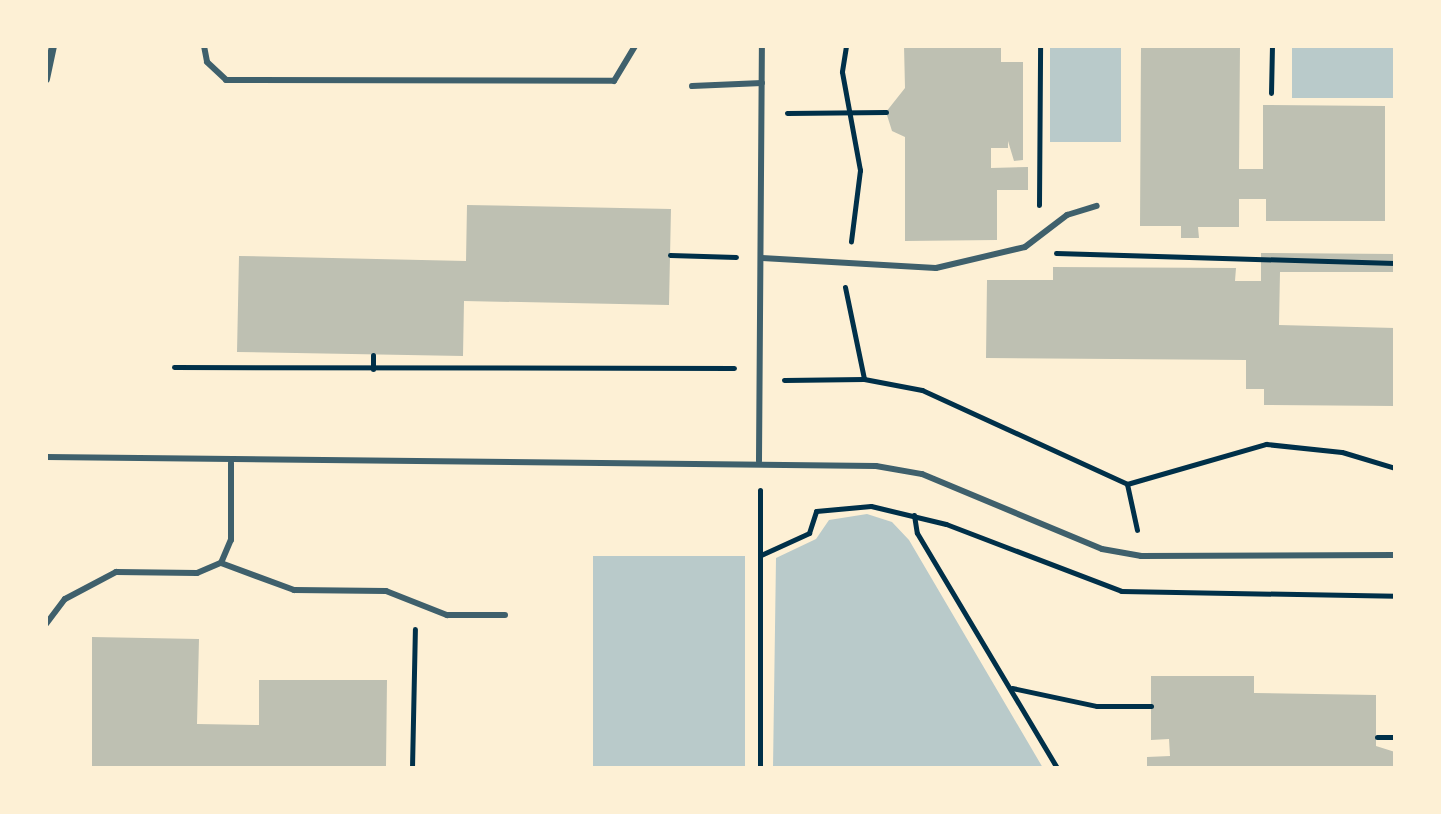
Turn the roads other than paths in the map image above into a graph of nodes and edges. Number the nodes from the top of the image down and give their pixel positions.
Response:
1 (53, 46) edge
2 (204, 46) edge
3 (635, 46) edge
4 (762, 46) edge
5 (46, 79) edge
6 (762, 83) junction
7 (692, 86) dead end
8 (1097, 206) dead end
9 (761, 258) junction
10 (46, 457) edge
11 (759, 461) junction
12 (231, 463) junction
13 (1395, 555) edge
14 (221, 563) junction
15 (505, 615) dead end
16 (46, 624) edge

1 - 5 street
2 - 3 lane
4 - 6 lane
6 - 7 lane
6 - 9 lane
8 - 9 lane
9 - 11 lane
10 - 12 lane
11 - 12 lane
11 - 13 lane
12 - 14 lane
14 - 15 lane
14 - 16 lane

